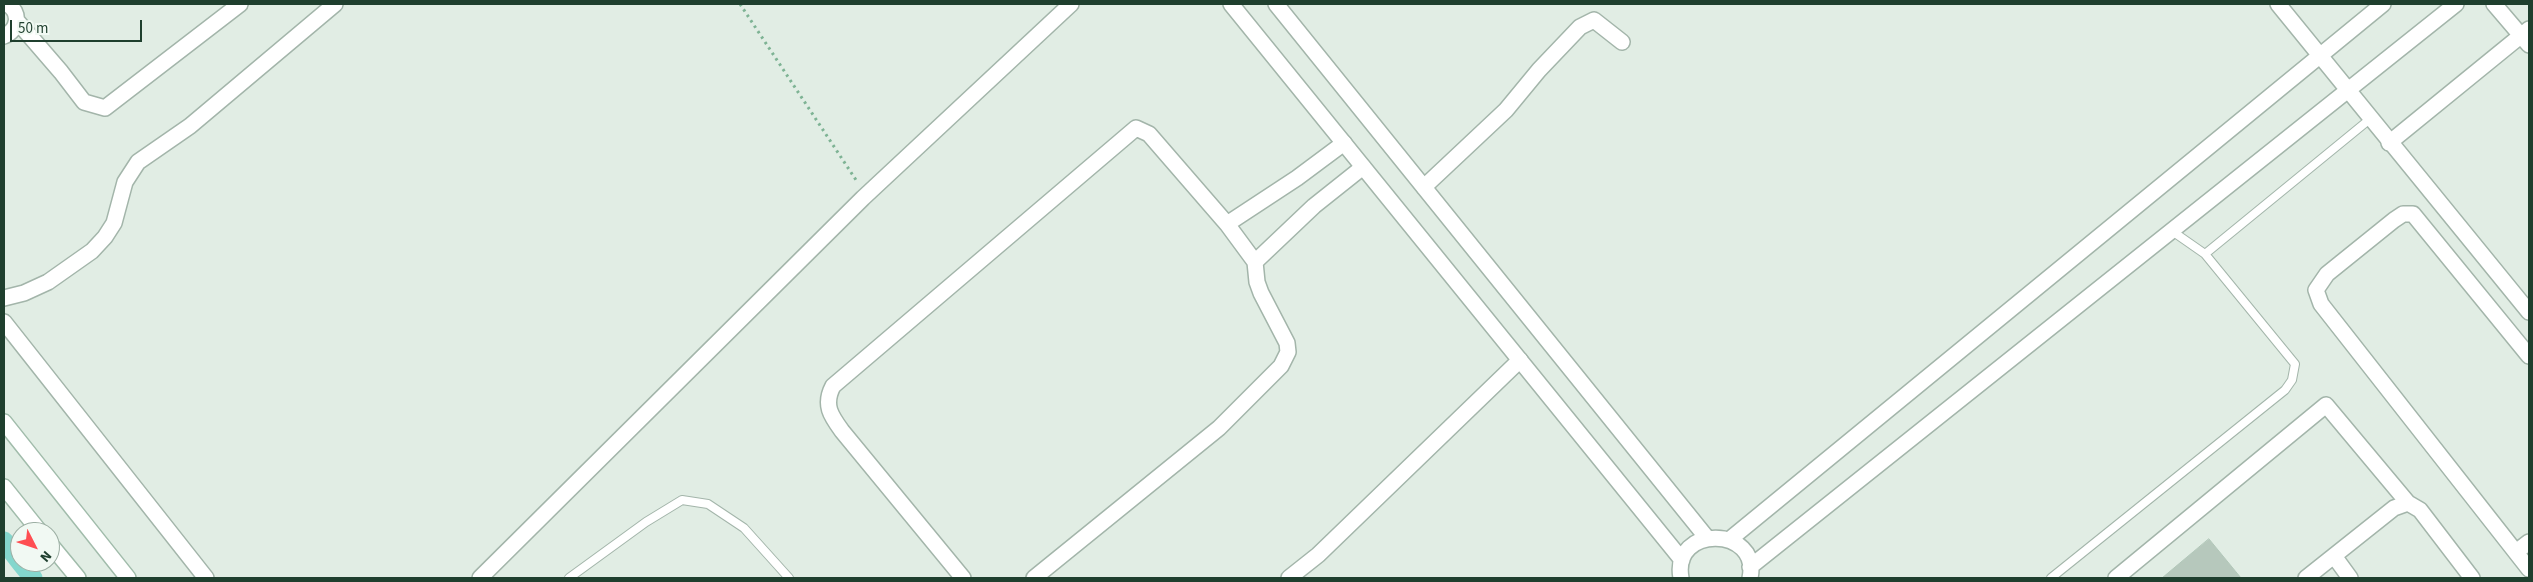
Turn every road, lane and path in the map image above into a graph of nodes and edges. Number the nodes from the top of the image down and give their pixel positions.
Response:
1 (7, 4) edge
2 (240, 4) edge
3 (334, 4) edge
4 (740, 4) edge
5 (1071, 4) edge
6 (1231, 4) edge
7 (1276, 4) edge
8 (2278, 4) edge
9 (2383, 4) edge
10 (2456, 4) edge
11 (2494, 4) edge
12 (17, 21) junction
13 (4, 36) edge
14 (2527, 36) edge
15 (1622, 42) dead end
16 (2319, 55) junction
17 (2347, 91) junction
18 (2370, 119) junction
19 (1344, 142) junction
20 (2389, 142) junction
21 (1363, 167) junction
22 (1424, 187) junction
23 (863, 198) junction
24 (1227, 224) junction
25 (2172, 231) junction
26 (2205, 254) junction
27 (1255, 262) junction
28 (4, 298) edge
29 (2529, 312) edge
30 (4, 322) edge
31 (2529, 356) edge
32 (1520, 360) junction
33 (4, 422) edge
34 (4, 486) edge
35 (2408, 503) junction
36 (32, 522) edge
37 (1707, 538) junction
38 (1729, 540) junction
39 (2529, 542) edge
40 (2516, 552) junction
41 (60, 556) edge
42 (2334, 556) junction
43 (1682, 560) junction
44 (2529, 570) edge
45 (1750, 573) edge
46 (78, 578) edge
47 (128, 578) edge
48 (206, 578) edge
49 (480, 578) edge
50 (569, 578) edge
51 (789, 578) edge
52 (963, 578) edge
53 (1034, 578) edge
54 (1289, 578) edge
55 (1680, 578) edge
56 (2052, 578) edge
57 (2116, 578) edge
58 (2306, 578) edge
59 (2350, 578) edge
60 (2472, 578) edge

1 - 12 street
2 - 12 street
3 - 28 street
4 - 23 path
5 - 23 street
6 - 19 street
7 - 22 street
8 - 16 street
9 - 16 street
10 - 17 street
11 - 14 street
12 - 13 street
14 - 20 street
15 - 22 street
16 - 17 street
16 - 38 street
17 - 18 street
17 - 25 street
18 - 20 street
18 - 26 lane
19 - 21 street
19 - 24 street
20 - 29 street
21 - 27 street
21 - 32 street
22 - 37 street
23 - 49 street
24 - 27 street
24 - 52 street
25 - 26 lane
25 - 45 street
26 - 56 lane
27 - 53 street
30 - 48 street
31 - 40 street
32 - 43 street
32 - 54 street
33 - 47 street
34 - 36 street
35 - 42 street
35 - 57 street
35 - 60 street
37 - 38 street
37 - 43 street
38 - 45 street
39 - 40 street
40 - 44 street
41 - 46 street
42 - 58 street
42 - 59 street
43 - 55 street
50 - 51 lane

